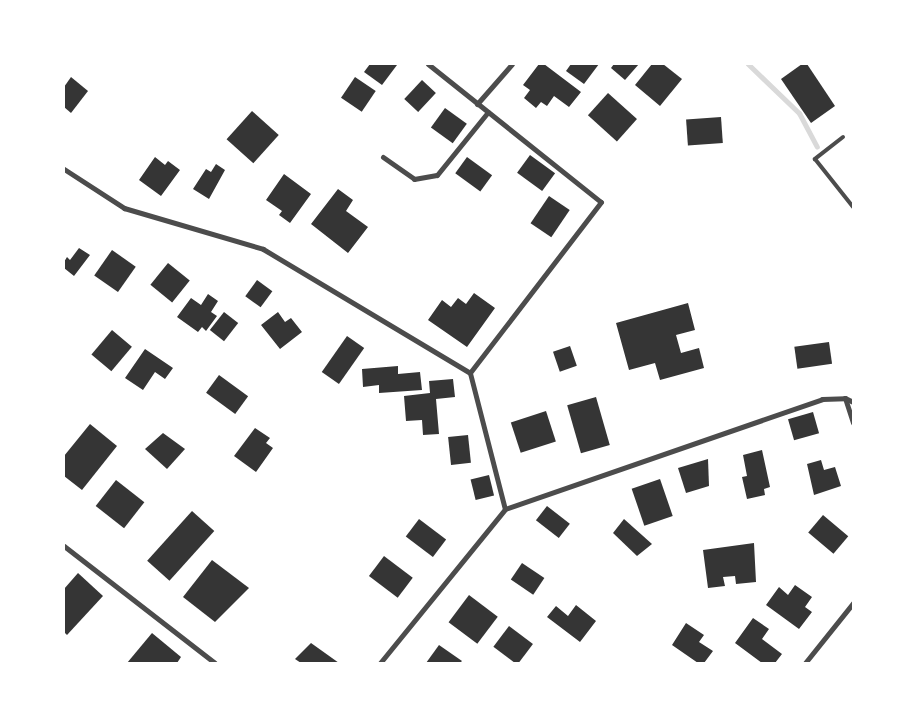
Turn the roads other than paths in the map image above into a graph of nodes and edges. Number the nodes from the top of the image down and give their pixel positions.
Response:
1 (428, 64) edge
2 (512, 64) edge
3 (477, 104) junction
4 (488, 112) junction
5 (843, 136) dead end
6 (383, 157) dead end
7 (64, 169) edge
8 (853, 207) edge
9 (470, 373) junction
10 (845, 398) junction
11 (853, 402) edge
12 (853, 422) edge
13 (505, 510) junction
14 (64, 546) edge
15 (853, 604) edge
16 (215, 663) edge
17 (380, 663) edge
18 (805, 663) edge

1 - 3 street
2 - 3 street
3 - 4 street
4 - 6 street
4 - 9 street
5 - 8 lane
7 - 9 street
9 - 13 street
10 - 11 street
10 - 12 street
10 - 13 street
13 - 17 street
14 - 16 street
15 - 18 street

